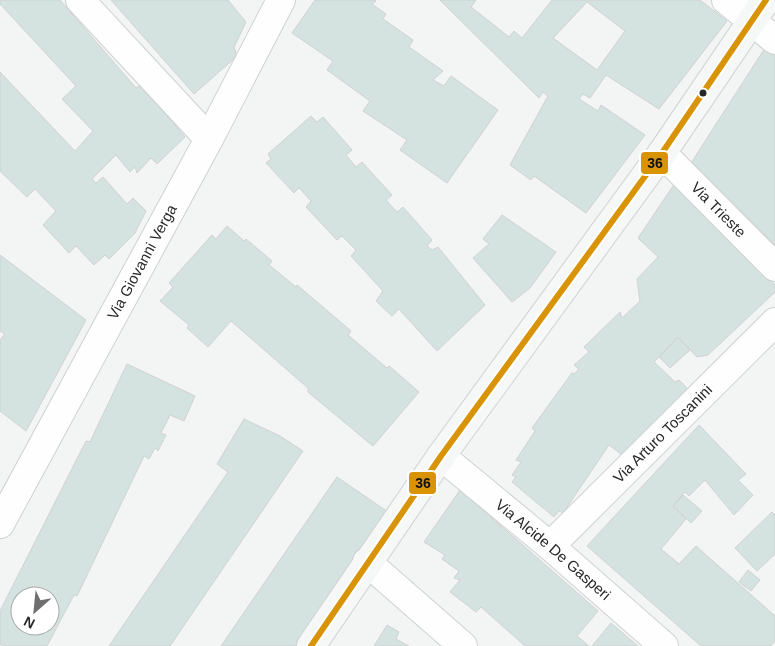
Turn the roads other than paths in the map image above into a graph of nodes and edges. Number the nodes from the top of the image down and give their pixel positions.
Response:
1 (80, 0) edge
2 (281, 0) edge
3 (726, 0) edge
4 (759, 10) edge
5 (775, 40) edge
6 (209, 139) junction
7 (662, 153) junction
8 (775, 267) edge
9 (775, 322) edge
10 (442, 456) junction
11 (3, 513) edge
12 (550, 546) junction
13 (367, 562) junction
14 (311, 646) edge
15 (463, 646) edge
16 (664, 646) edge

1 - 6 street
2 - 6 street, Via Giovanni Verga
3 - 4 street
4 - 5 street
4 - 7 main road
6 - 11 street, Via Giovanni Verga
7 - 8 street, Via Trieste
7 - 10 main road
9 - 12 street, Via Arturo Toscanini
10 - 12 street, Via Alcide De Gasperi
10 - 13 main road
12 - 16 street, Via Alcide De Gasperi
13 - 14 main road
13 - 15 street

